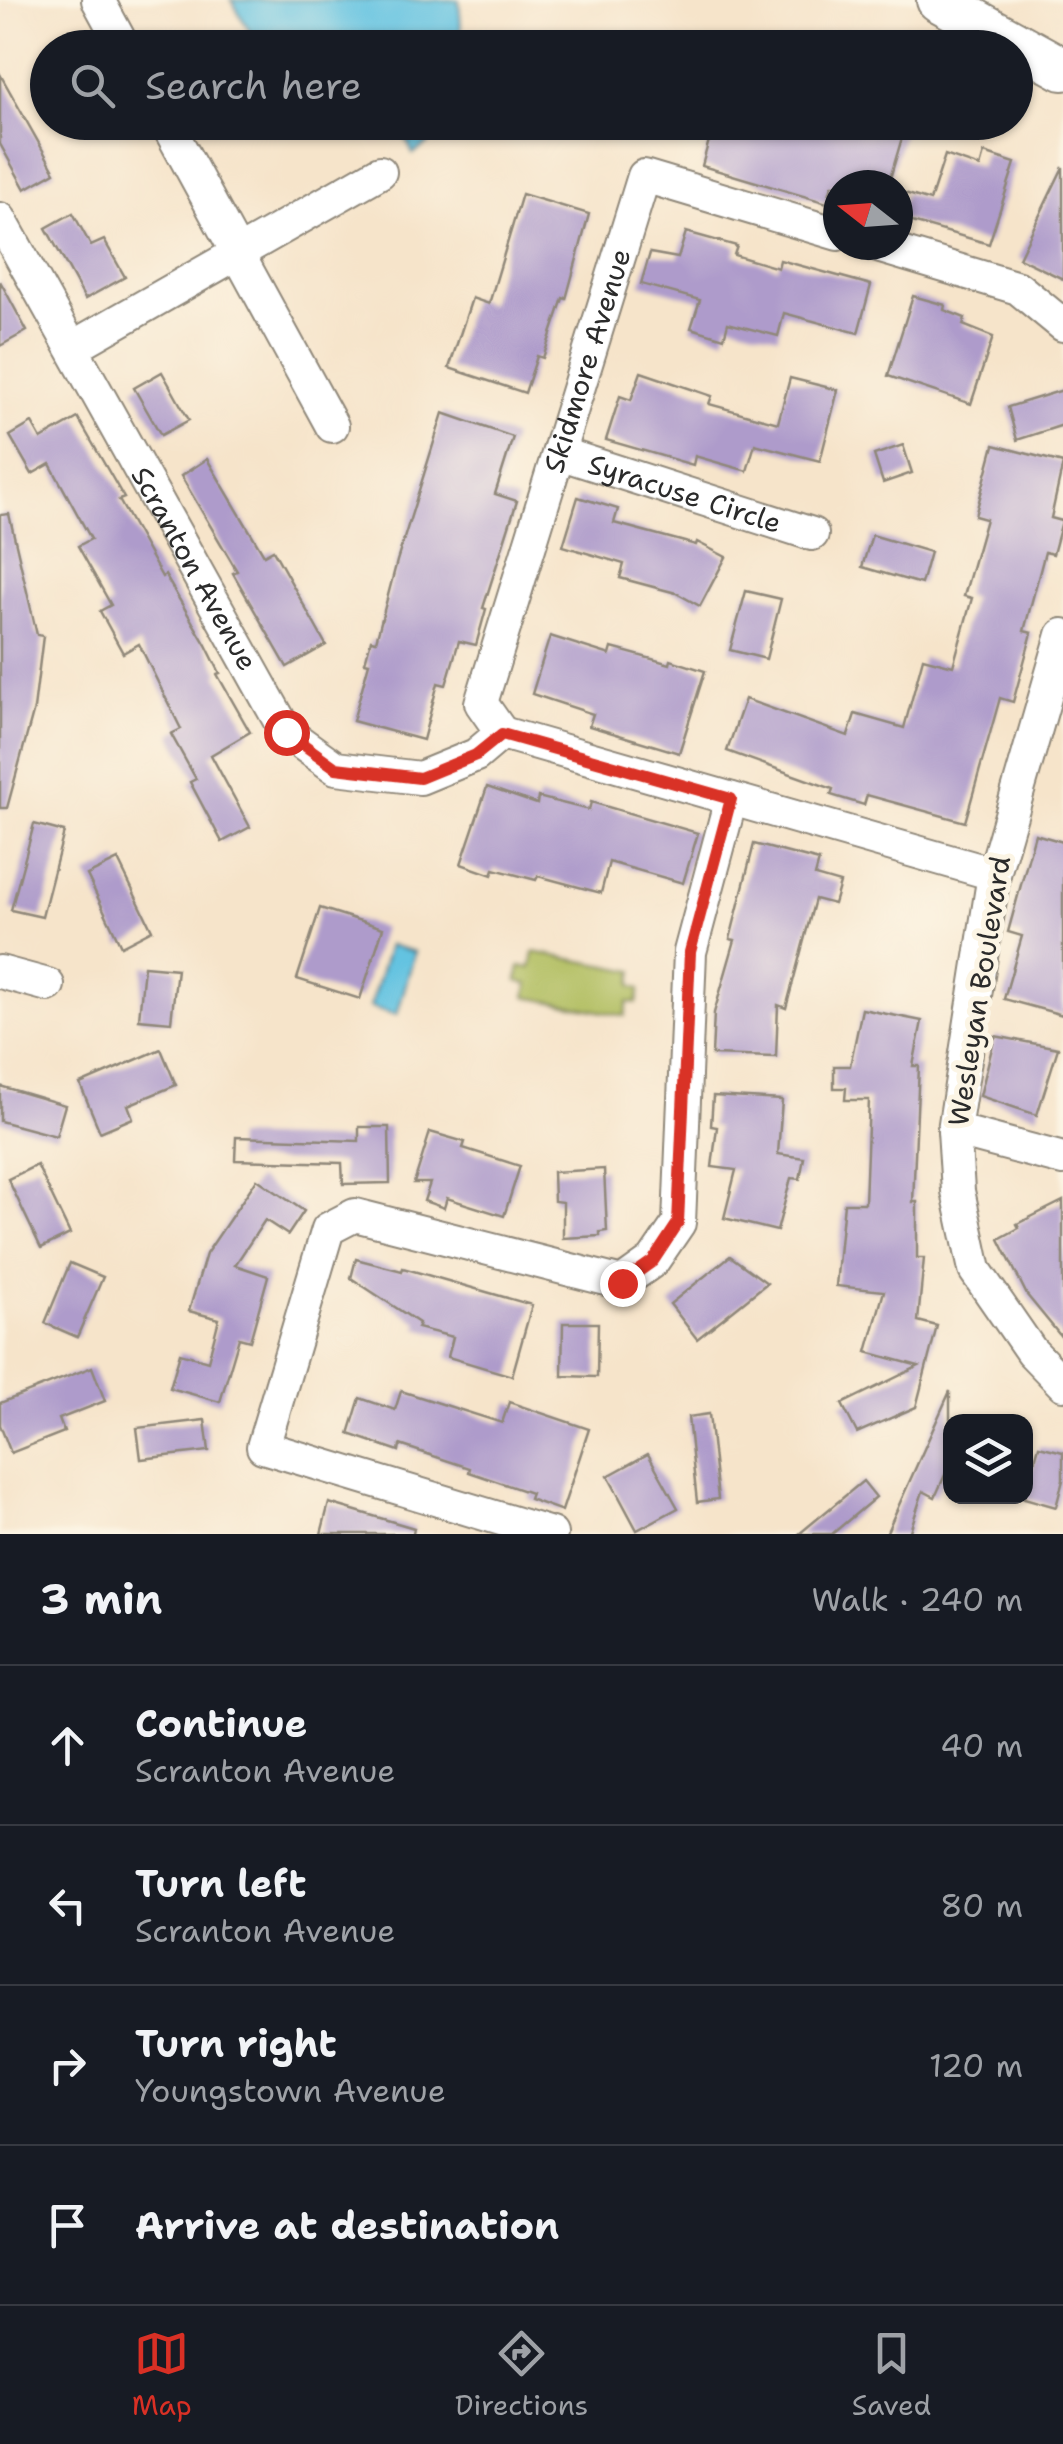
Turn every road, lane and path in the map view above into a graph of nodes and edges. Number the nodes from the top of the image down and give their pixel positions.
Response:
1 (98, 0) edge
2 (938, 0) edge
3 (114, 30) edge
4 (992, 30) edge
5 (1033, 52) edge
6 (1063, 69) edge
7 (176, 140) edge
8 (380, 172) dead end
9 (823, 230) edge
10 (5, 240) edge
11 (238, 252) junction
12 (913, 257) edge
13 (1063, 324) edge
14 (73, 347) junction
15 (332, 426) dead end
16 (560, 453) junction
17 (812, 534) dead end
18 (1063, 635) edge
19 (502, 734) junction
20 (731, 799) junction
21 (994, 874) junction
22 (0, 972) edge
23 (48, 985) dead end
24 (954, 1130) junction
25 (1063, 1159) edge
26 (1063, 1384) edge
27 (552, 1534) edge

1 - 3 street
2 - 4 main road
5 - 6 main road
7 - 11 street
8 - 11 street
9 - 16 street, Skidmore Avenue
10 - 14 street, Scranton Avenue
11 - 14 street
11 - 15 street
12 - 13 street
14 - 19 street, Scranton Avenue
16 - 17 street, Syracuse Circle
16 - 19 street, Skidmore Avenue
18 - 21 street, Wesleyan Boulevard
19 - 20 street
20 - 21 street
20 - 27 street
21 - 24 street, Wesleyan Boulevard
22 - 23 street
24 - 25 street
24 - 26 street, Wesleyan Boulevard

